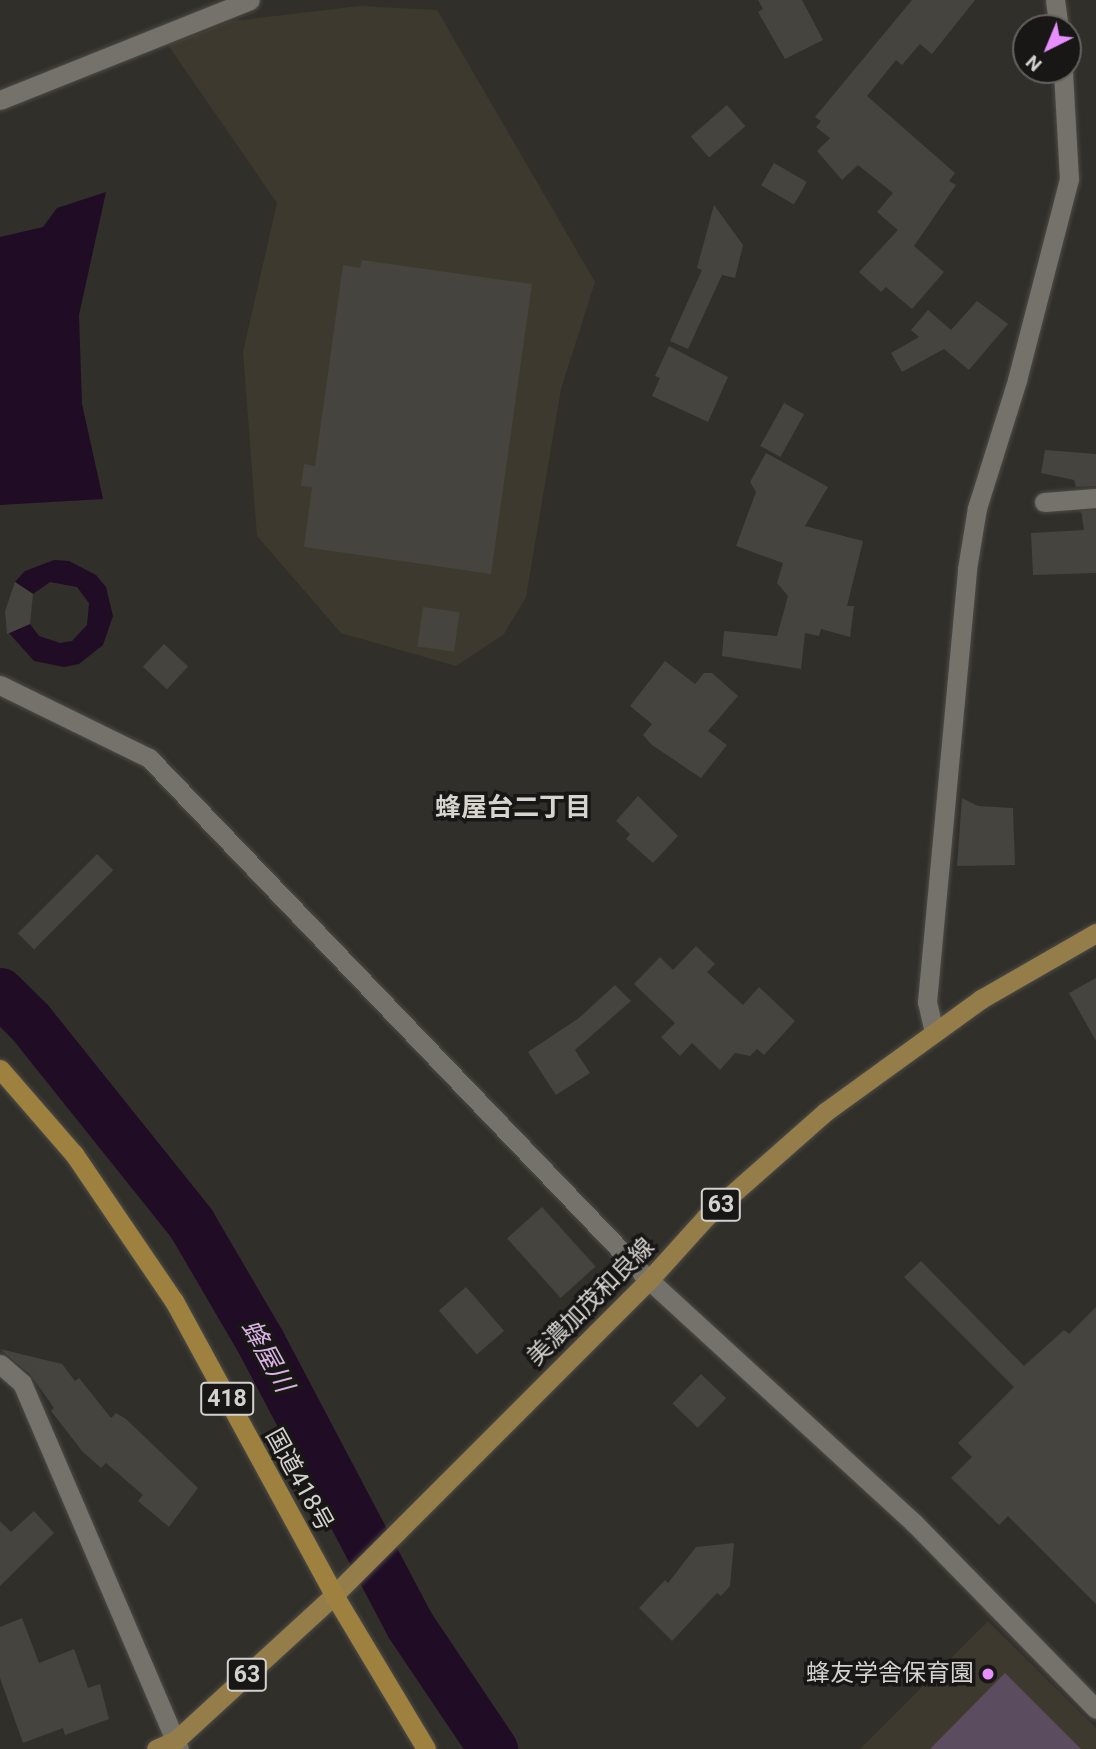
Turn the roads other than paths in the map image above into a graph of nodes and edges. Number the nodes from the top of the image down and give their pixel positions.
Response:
1 (250, 0) edge
2 (1064, 84) edge
3 (0, 100) edge
4 (1096, 498) edge
5 (1044, 502) dead end
6 (0, 685) edge
7 (1096, 933) edge
8 (934, 1032) junction
9 (0, 1069) edge
10 (649, 1280) junction
11 (0, 1364) edge
12 (334, 1595) junction
13 (1096, 1709) edge
14 (177, 1745) edge
15 (156, 1749) edge
16 (426, 1749) edge

1 - 3 street
2 - 8 street
4 - 5 street
6 - 10 street
7 - 8 main road, 美濃加茂和良線 / 63
8 - 10 main road, 美濃加茂和良線 / 63
9 - 12 highway, 国道418号 / 418
10 - 12 main road, 美濃加茂和良線 / 63
10 - 13 street
11 - 14 street
12 - 14 main road, 美濃加茂和良線 / 63
12 - 16 highway, 国道418号 / 418
14 - 15 main road, 美濃加茂和良線 / 63

